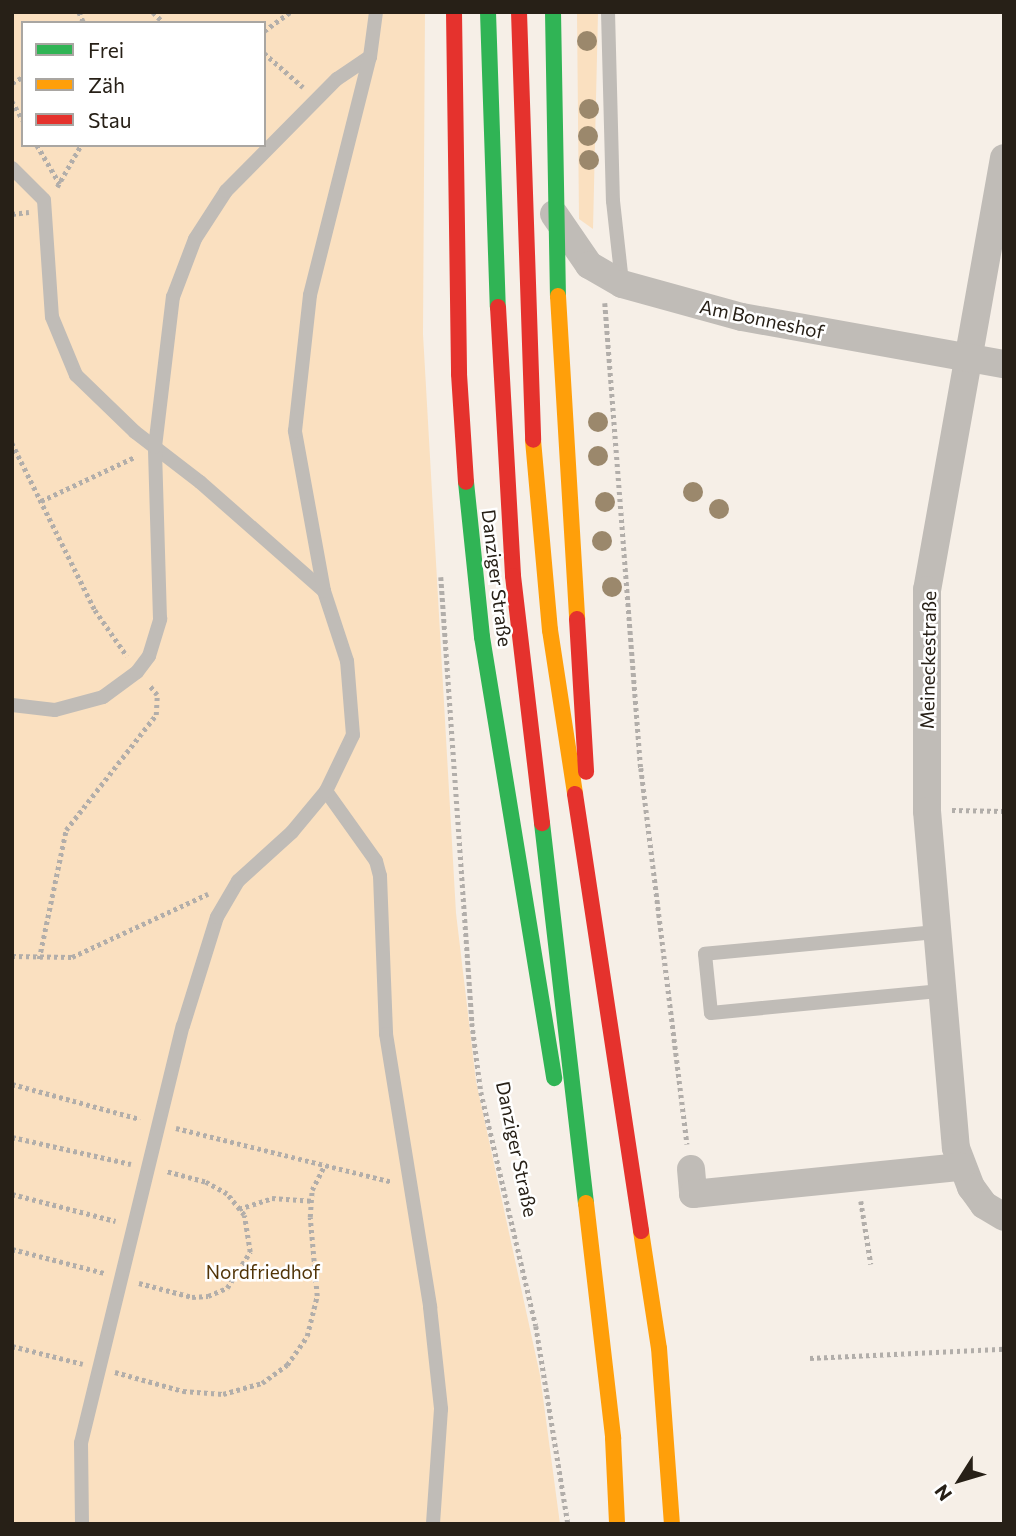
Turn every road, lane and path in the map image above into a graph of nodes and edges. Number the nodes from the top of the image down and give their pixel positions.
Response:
1 (290, 12) edge
2 (376, 12) edge
3 (454, 12) edge
4 (488, 12) edge
5 (519, 12) edge
6 (553, 12) edge
7 (608, 12) edge
8 (266, 30) edge
9 (266, 55) edge
10 (370, 57) junction
11 (317, 99) junction
12 (12, 101) edge
13 (21, 117) edge
14 (38, 147) edge
15 (76, 147) edge
16 (80, 147) edge
17 (79, 152) junction
18 (1004, 158) edge
19 (12, 168) edge
20 (60, 184) junction
21 (44, 200) junction
22 (999, 212) edge
23 (554, 214) junction
24 (613, 290) junction
25 (966, 358) junction
26 (1004, 364) edge
27 (12, 443) edge
28 (155, 447) junction
29 (41, 501) junction
30 (440, 568) dead end
31 (324, 591) junction
32 (138, 672) junction
33 (12, 705) edge
34 (326, 791) junction
35 (927, 811) junction
36 (1004, 811) edge
37 (238, 881) junction
38 (936, 932) junction
39 (600, 946) junction
40 (12, 956) edge
41 (39, 959) junction
42 (941, 991) junction
43 (12, 1084) edge
44 (159, 1124) junction
45 (12, 1137) edge
46 (579, 1139) junction
47 (326, 1165) junction
48 (148, 1167) junction
49 (961, 1167) junction
50 (691, 1169) joint
51 (858, 1179) junction
52 (409, 1187) junction
53 (12, 1194) edge
54 (311, 1200) junction
55 (239, 1209) junction
56 (1004, 1217) edge
57 (134, 1226) junction
58 (12, 1250) edge
59 (872, 1264) dead end
60 (121, 1277) junction
61 (12, 1346) edge
62 (1004, 1349) edge
63 (810, 1358) dead end
64 (99, 1368) junction
65 (82, 1524) edge
66 (433, 1524) edge
67 (568, 1524) edge
68 (617, 1524) edge
69 (672, 1524) edge

1 - 8 path
2 - 10 lane
3 - 46 main road, Danziger Straße
4 - 46 main road, Danziger Straße
5 - 39 main road
6 - 23 main road
7 - 24 lane
9 - 11 path
10 - 11 lane
10 - 31 lane
11 - 28 lane
12 - 13 path
14 - 20 path
15 - 17 path
16 - 17 path
17 - 20 path
18 - 22 street, Meineckestraße
19 - 21 lane
20 - 21 path
21 - 28 lane
22 - 25 street, Meineckestraße
23 - 24 street, Am Bonneshof
23 - 39 main road
24 - 25 street, Am Bonneshof
24 - 50 path
25 - 26 street, Am Bonneshof
25 - 35 street, Meineckestraße
27 - 29 path
28 - 29 path
28 - 31 lane
28 - 32 lane
29 - 32 path
30 - 67 path, Danziger Straße
31 - 34 lane
32 - 33 lane
32 - 41 path
34 - 37 lane
34 - 52 lane
35 - 36 path
35 - 38 street, Meineckestraße
37 - 41 path
37 - 44 lane
38 - 42 street, Meineckestraße
38 - 42 lane
39 - 69 main road
40 - 41 path
42 - 49 street, Meineckestraße
43 - 44 path
44 - 47 path
44 - 48 lane
45 - 48 path
46 - 68 main road, Danziger Straße
47 - 52 path
47 - 54 path
48 - 55 path
48 - 57 lane
49 - 51 street
49 - 56 street, Meineckestraße
50 - 51 street
51 - 59 path
52 - 66 lane
53 - 57 path
54 - 55 path
54 - 64 path
55 - 60 path
57 - 60 lane
58 - 60 path
60 - 64 lane
61 - 64 path
62 - 63 path
64 - 65 lane

